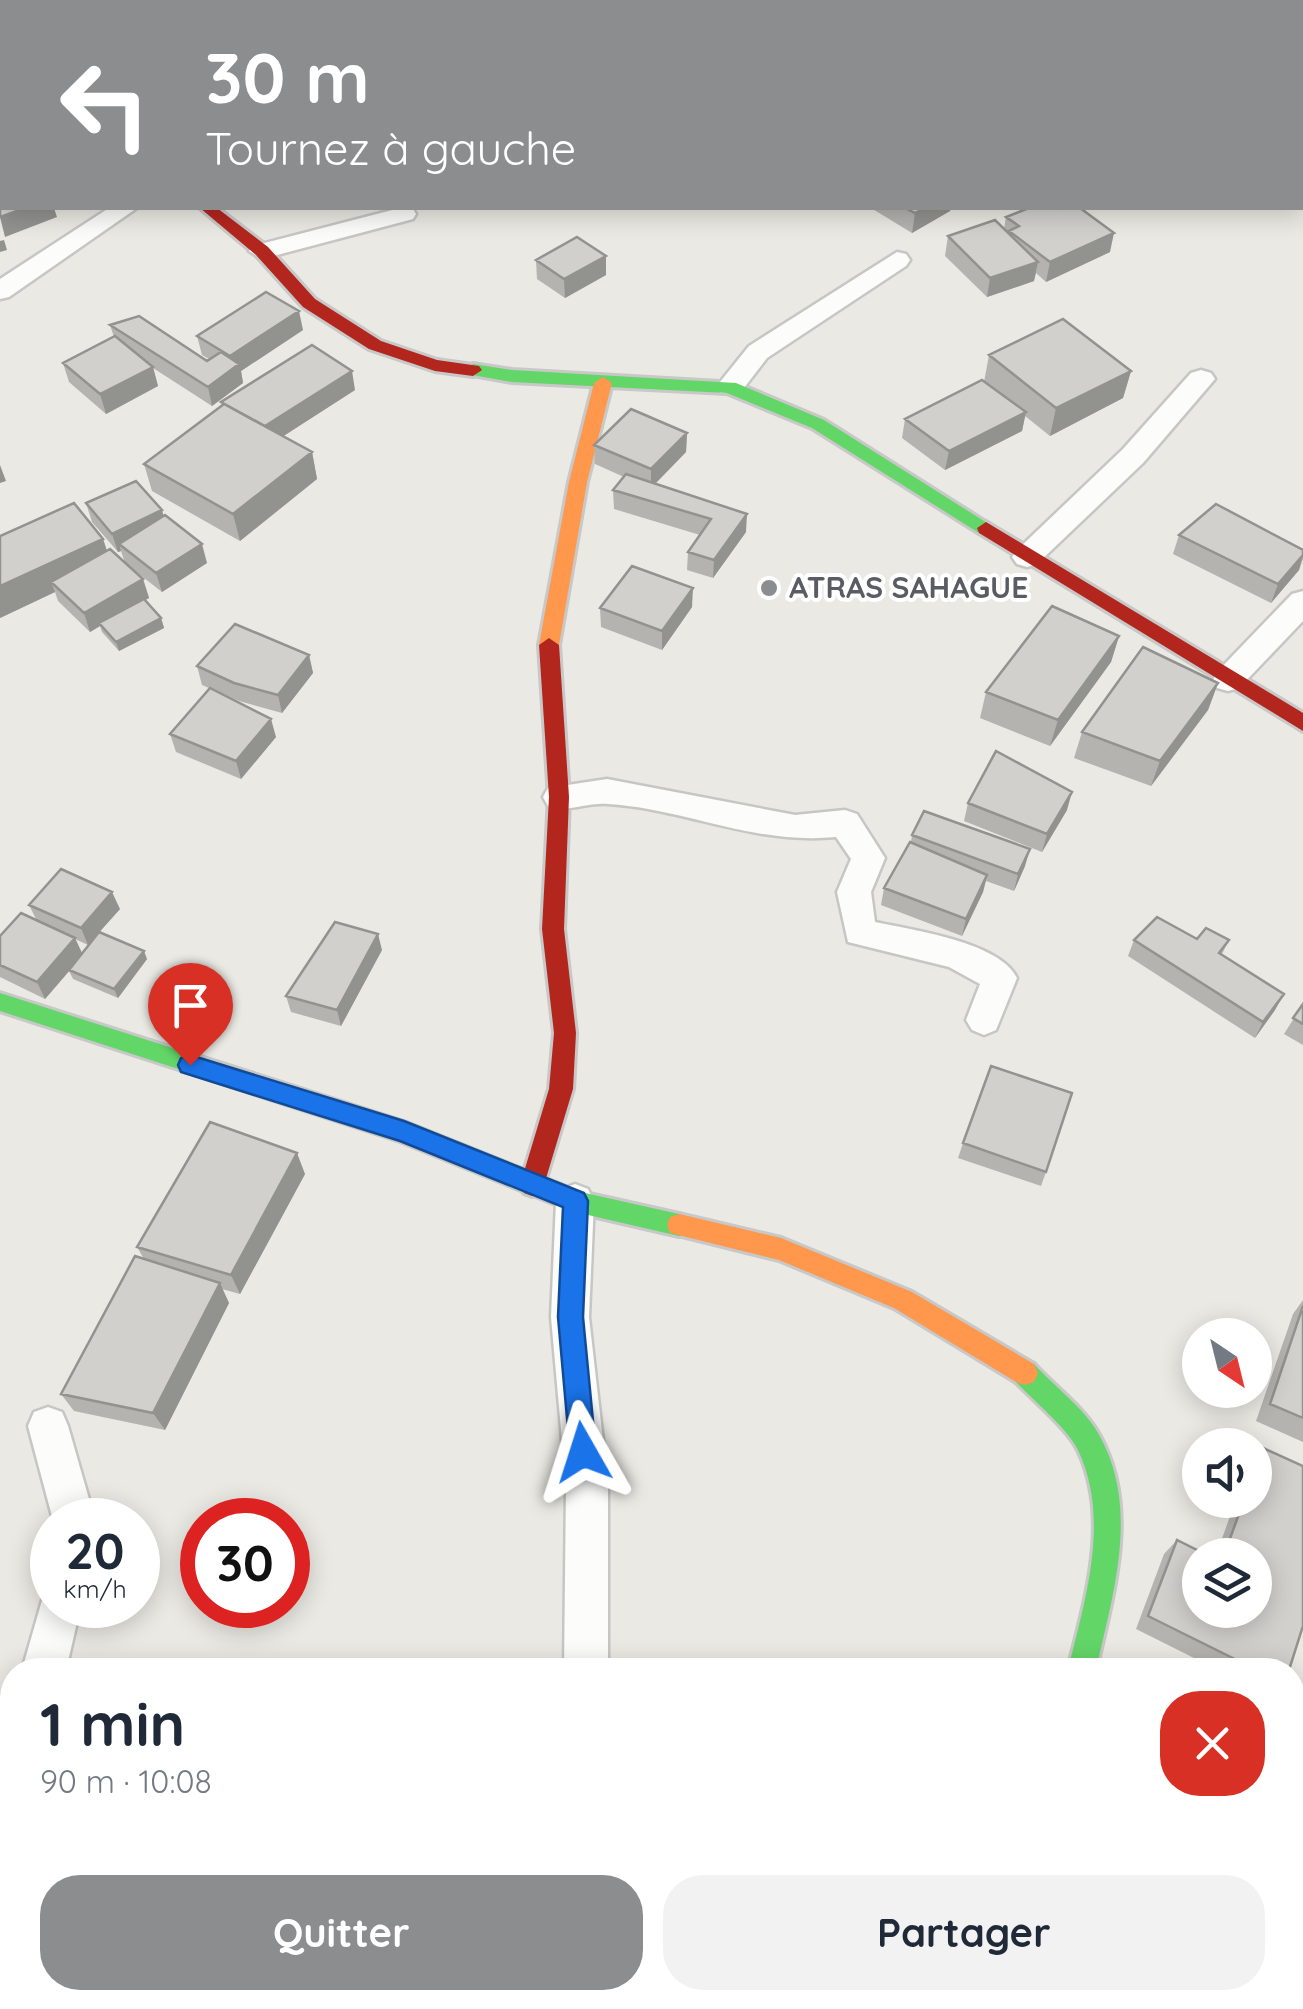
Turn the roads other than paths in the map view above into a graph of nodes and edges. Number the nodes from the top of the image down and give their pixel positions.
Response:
1 (122, 210) edge
2 (211, 210) edge
3 (404, 214) dead end
4 (262, 251) junction
5 (897, 260) dead end
6 (0, 291) edge
7 (1200, 379) dead end
8 (602, 383) junction
9 (730, 387) junction
10 (1027, 557) junction
11 (1303, 602) edge
12 (1228, 680) junction
13 (1303, 723) edge
14 (560, 797) junction
15 (0, 1002) edge
16 (984, 1020) dead end
17 (532, 1184) junction
18 (576, 1201) junction
19 (48, 1426) dead end
20 (68, 1498) edge
21 (54, 1628) edge
22 (47, 1658) edge
23 (586, 1658) edge
24 (1085, 1658) edge

1 - 6 street
2 - 4 street
3 - 4 street
4 - 8 street
5 - 9 street
7 - 10 street
8 - 9 street
8 - 14 street
9 - 10 street
10 - 12 street
11 - 12 street
12 - 13 street
14 - 16 street
14 - 17 street
15 - 17 street
17 - 18 street
18 - 23 street
18 - 24 street
19 - 20 street
21 - 22 street

